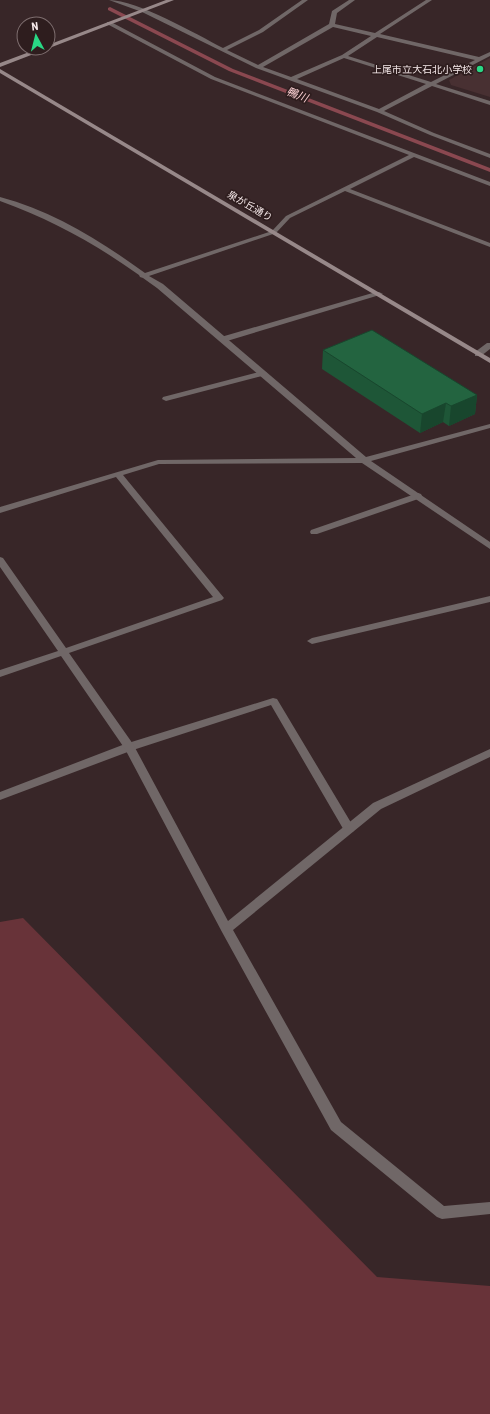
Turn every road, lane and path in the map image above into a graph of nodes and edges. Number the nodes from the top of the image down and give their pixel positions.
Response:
1 (112, 0) edge
2 (171, 0) edge
3 (305, 0) edge
4 (352, 0) edge
5 (429, 0) edge
6 (144, 11) junction
7 (109, 24) junction
8 (332, 26) junction
9 (375, 36) junction
10 (56, 44) edge
11 (222, 50) junction
12 (490, 54) edge
13 (24, 56) edge
14 (344, 56) junction
15 (480, 59) junction
16 (0, 65) edge
17 (258, 66) junction
18 (0, 71) edge
19 (292, 79) junction
20 (430, 85) junction
21 (490, 104) edge
22 (379, 111) junction
23 (414, 155) junction
24 (490, 156) edge
25 (490, 184) edge
26 (345, 189) junction
27 (0, 199) edge
28 (274, 232) junction
29 (490, 245) edge
30 (142, 276) junction
31 (379, 294) junction
32 (224, 339) junction
33 (490, 345) edge
34 (478, 354) junction
35 (490, 360) edge
36 (263, 373) junction
37 (166, 399) dead end
38 (490, 426) edge
39 (364, 460) junction
40 (118, 474) junction
41 (418, 496) junction
42 (0, 510) edge
43 (314, 532) dead end
44 (490, 546) edge
45 (0, 560) edge
46 (490, 599) edge
47 (312, 642) dead end
48 (64, 652) junction
49 (0, 674) edge
50 (129, 747) junction
51 (490, 753) edge
52 (0, 796) edge
53 (349, 829) junction
54 (226, 929) junction
55 (490, 1208) edge

1 - 6 street
2 - 6 street
3 - 11 street
4 - 8 street
5 - 9 street
6 - 7 street
6 - 11 street
7 - 10 street
7 - 23 street
8 - 9 street
8 - 17 street
9 - 14 street
9 - 15 street
11 - 17 street
12 - 15 street
13 - 16 street
14 - 19 street
14 - 20 street
15 - 20 street
17 - 19 street
18 - 28 street, 泉が丘通り
19 - 22 street
20 - 21 street
20 - 22 street
22 - 24 street
23 - 25 street
23 - 26 street
26 - 28 street
26 - 29 street
27 - 30 street
28 - 30 street
28 - 31 street, 泉が丘通り
30 - 32 street
31 - 32 street
31 - 34 street, 泉が丘通り
32 - 36 street
33 - 34 street
34 - 35 street, 泉が丘通り
36 - 37 street
36 - 39 street
38 - 39 street
39 - 40 street
39 - 41 street
40 - 42 street
40 - 48 street
41 - 43 street
41 - 44 street
45 - 48 street
46 - 47 street
48 - 49 street
48 - 50 street
50 - 52 street
50 - 53 street
50 - 54 street
51 - 53 street
53 - 54 street
54 - 55 street

